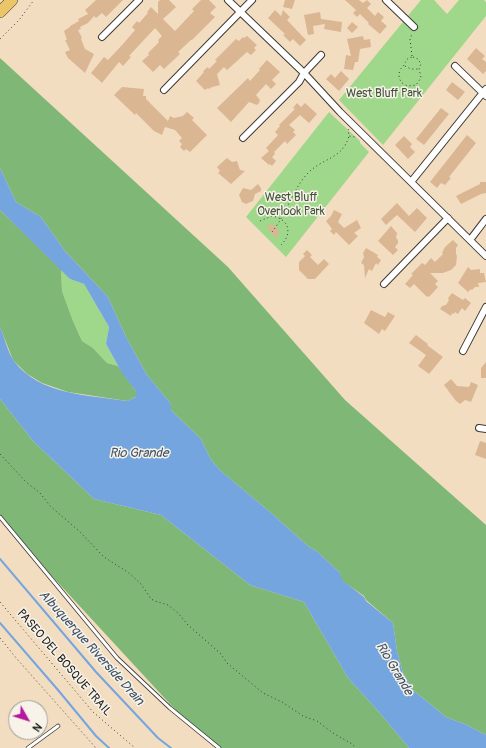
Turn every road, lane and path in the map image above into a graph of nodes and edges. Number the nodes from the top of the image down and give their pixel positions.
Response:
1 (12, 0) edge
2 (34, 0) edge
3 (139, 0) edge
4 (228, 0) edge
5 (252, 0) edge
6 (386, 0) edge
7 (0, 12) edge
8 (241, 12) junction
9 (414, 27) joint
10 (102, 37) dead end
11 (0, 39) edge
12 (321, 55) dead end
13 (412, 57) junction
14 (404, 65) junction
15 (455, 66) dead end
16 (420, 68) junction
17 (304, 73) junction
18 (164, 90) dead end
19 (485, 93) edge
20 (350, 129) dead end
21 (356, 135) dead end
22 (349, 136) junction
23 (243, 138) dead end
24 (411, 182) junction
25 (280, 218) junction
26 (448, 218) junction
27 (486, 219) edge
28 (260, 221) dead end
29 (272, 232) dead end
30 (470, 240) junction
31 (281, 245) dead end
32 (486, 256) edge
33 (384, 284) dead end
34 (486, 307) edge
35 (463, 350) dead end
36 (479, 428) dead end
37 (486, 429) edge
38 (0, 454) edge
39 (0, 517) edge
40 (0, 602) edge
41 (0, 638) edge
42 (58, 726) dead end
43 (28, 748) edge
44 (96, 748) edge
45 (135, 748) edge
46 (219, 748) edge
47 (356, 748) edge

1 - 7 highway
2 - 11 path
3 - 10 street
4 - 8 street
5 - 8 street
6 - 9 street
8 - 17 street
8 - 18 street
9 - 13 path
12 - 17 street
13 - 14 path
13 - 16 path
14 - 16 path
14 - 16 path
15 - 19 street
17 - 23 street
17 - 24 street
19 - 24 street
20 - 22 path
21 - 22 path
22 - 25 path
24 - 26 street
25 - 28 path
25 - 29 path
25 - 31 path
26 - 30 street
26 - 33 street
27 - 30 street
30 - 32 street
34 - 35 street
36 - 37 street
38 - 47 path
39 - 46 lane
40 - 45 path, PASEO DEL BOSQUE TRAIL
41 - 44 path
42 - 43 lane

